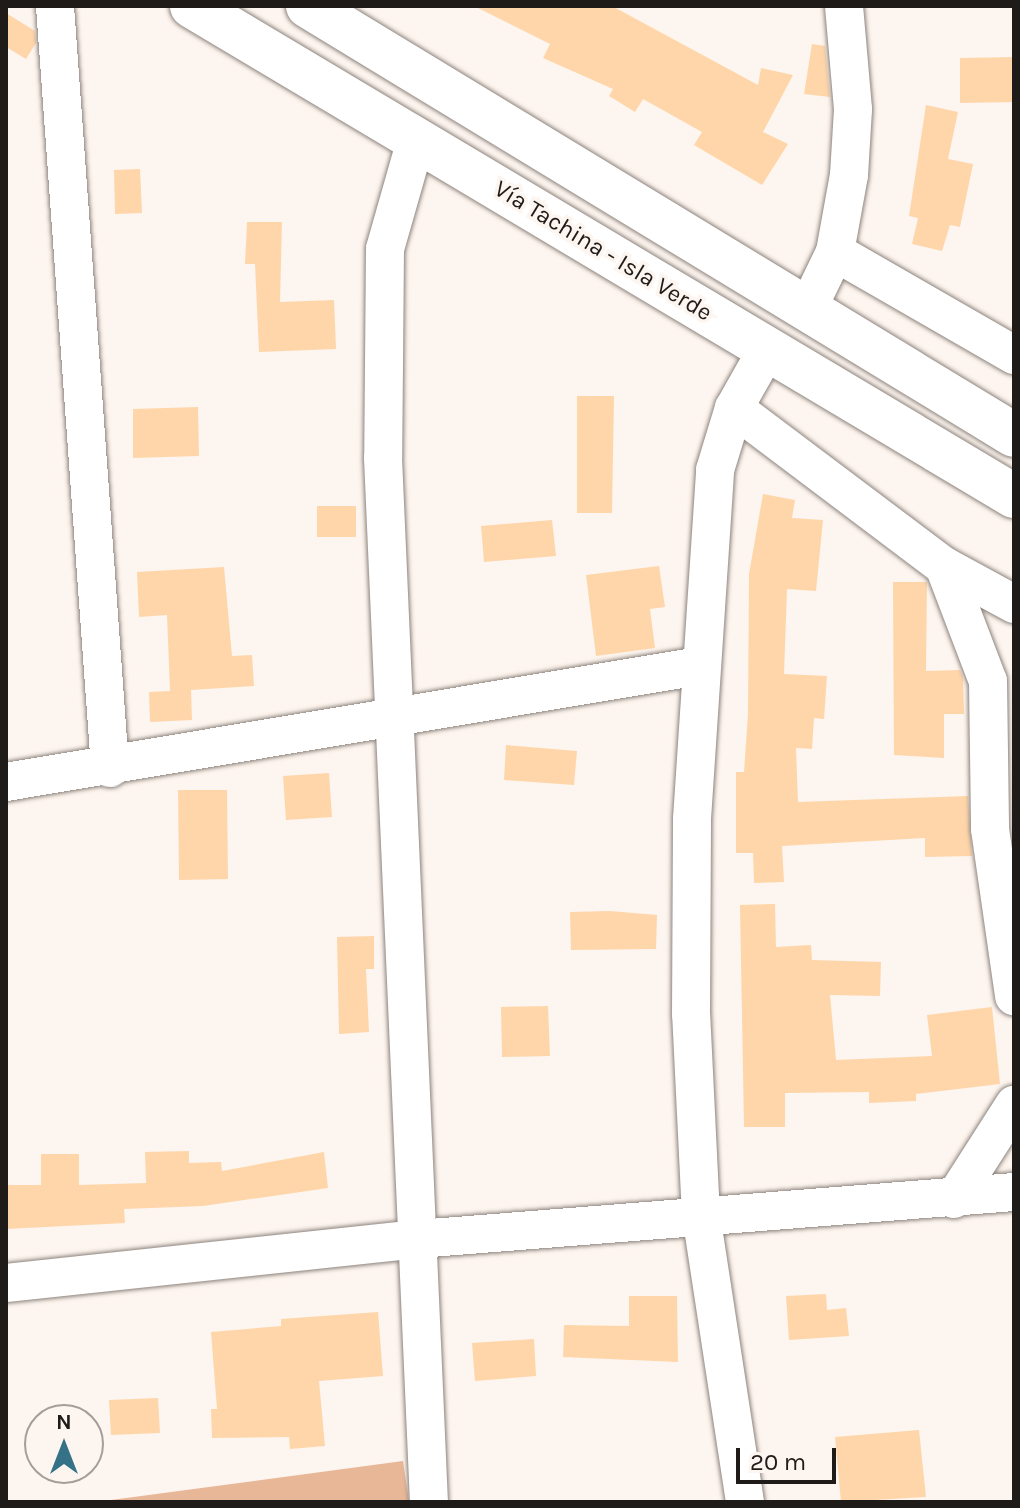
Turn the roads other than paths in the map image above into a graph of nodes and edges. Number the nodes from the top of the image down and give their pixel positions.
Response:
1 (55, 6) edge
2 (192, 6) edge
3 (308, 6) edge
4 (844, 6) edge
5 (416, 140) junction
6 (835, 252) junction
7 (807, 310) junction
8 (768, 348) junction
9 (1014, 355) edge
10 (734, 408) junction
11 (1014, 435) edge
12 (1014, 496) edge
13 (944, 566) junction
14 (1014, 604) edge
15 (699, 666) junction
16 (396, 716) junction
17 (110, 768) junction
18 (6, 782) edge
19 (1014, 996) edge
20 (1014, 1105) edge
21 (1014, 1192) edge
22 (954, 1199) junction
23 (701, 1216) junction
24 (418, 1239) junction
25 (6, 1283) edge
26 (429, 1502) edge
27 (745, 1502) edge

1 - 17 street
2 - 5 main road, Vía Tachina - Isla Verde
3 - 7 main road
4 - 6 street
5 - 8 main road, Vía Tachina - Isla Verde
5 - 16 street
6 - 7 street
6 - 9 street
7 - 11 main road
8 - 10 street
8 - 12 main road, Vía Tachina - Isla Verde
10 - 13 street
10 - 15 street
13 - 14 street
13 - 19 street
15 - 16 street
15 - 23 street
16 - 17 street
16 - 24 street
17 - 18 street
20 - 22 street
21 - 22 street
22 - 23 street
23 - 24 street
23 - 27 street
24 - 25 street
24 - 26 street

